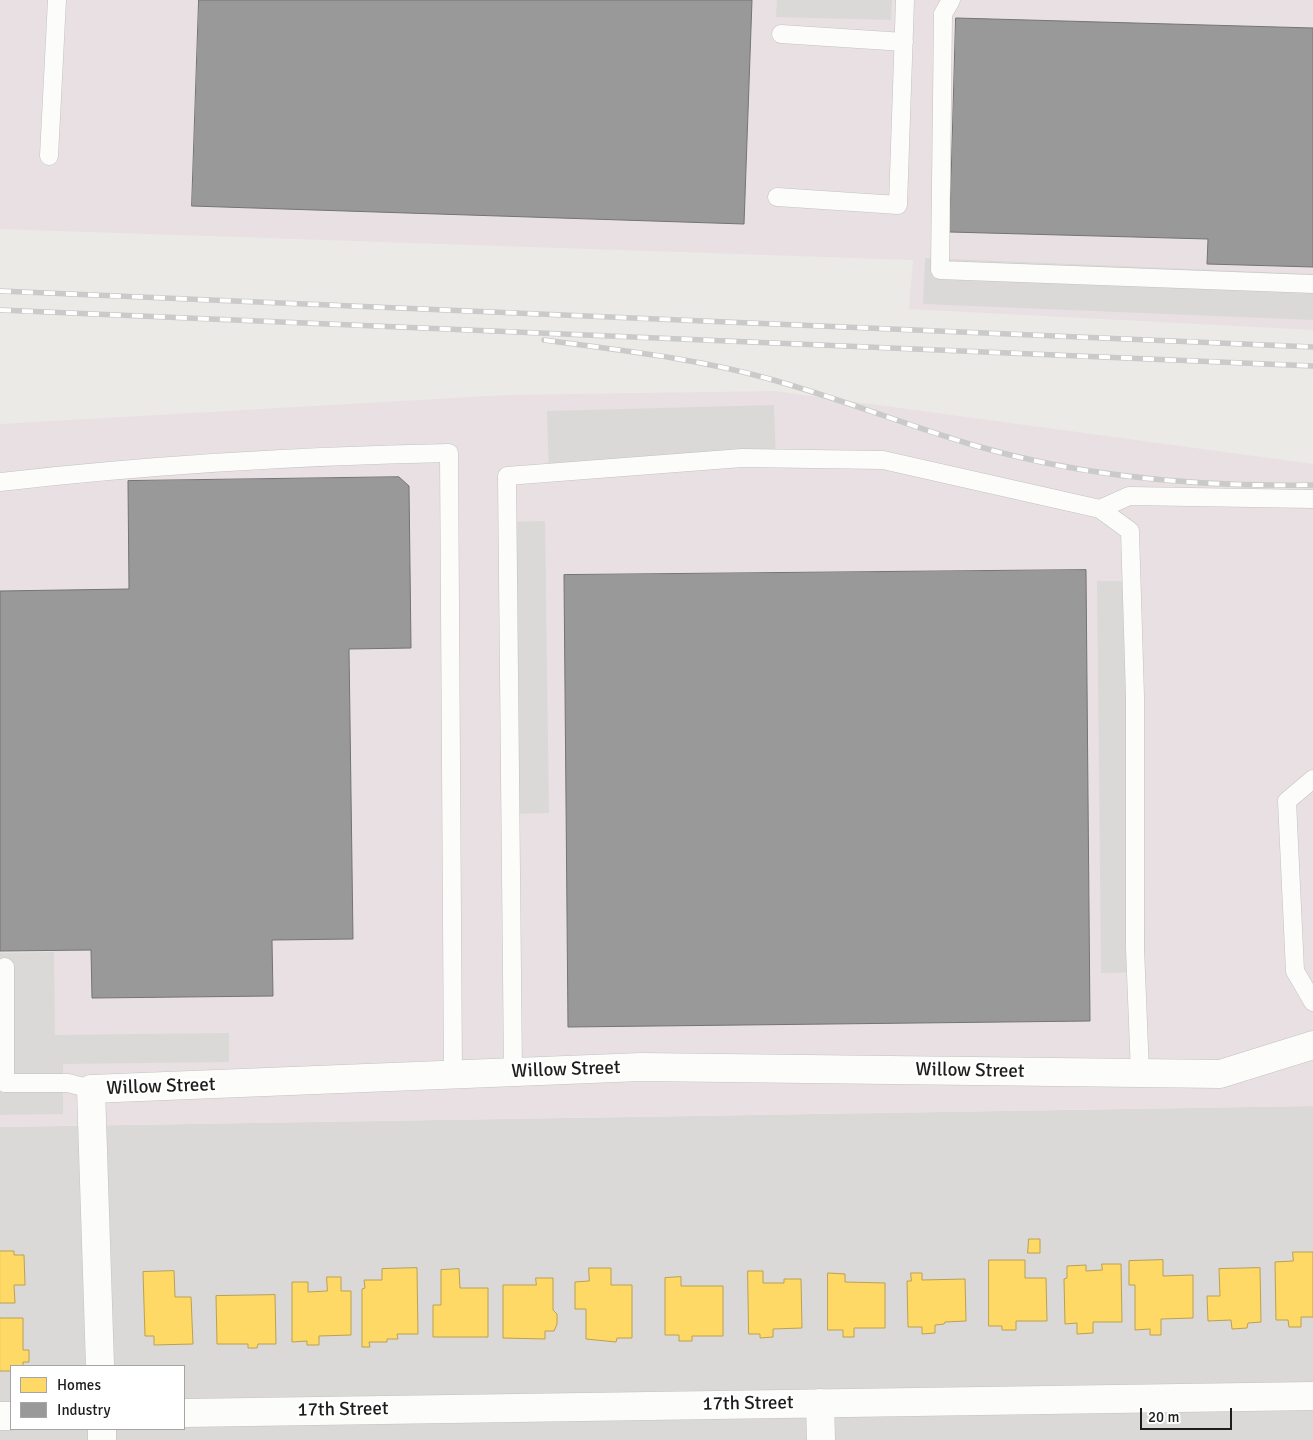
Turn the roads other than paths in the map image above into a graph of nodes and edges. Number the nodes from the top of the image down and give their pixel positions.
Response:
1 (57, 0) edge
2 (905, 0) edge
3 (951, 0) edge
4 (781, 34) dead end
5 (904, 42) junction
6 (49, 156) dead end
7 (777, 197) dead end
8 (1313, 284) edge
9 (0, 482) edge
10 (1313, 499) edge
11 (1100, 509) junction
12 (1313, 779) edge
13 (6, 967) dead end
14 (1313, 1002) edge
15 (1313, 1045) edge
16 (512, 1072) junction
17 (1140, 1073) junction
18 (453, 1075) junction
19 (91, 1089) junction
20 (100, 1365) edge
21 (1313, 1396) edge
22 (820, 1404) junction
23 (185, 1413) edge
24 (821, 1440) edge

1 - 6 lane
2 - 5 lane
3 - 8 lane
4 - 5 lane
5 - 7 lane
9 - 18 lane
10 - 11 lane
11 - 16 lane
11 - 17 lane
12 - 14 lane
13 - 19 lane
15 - 17 street, Willow Street
16 - 17 street, Willow Street
16 - 18 street, Willow Street
18 - 19 street, Willow Street
19 - 20 street, Willow Street
21 - 22 street, 17th Street
22 - 23 street, 17th Street
22 - 24 street

